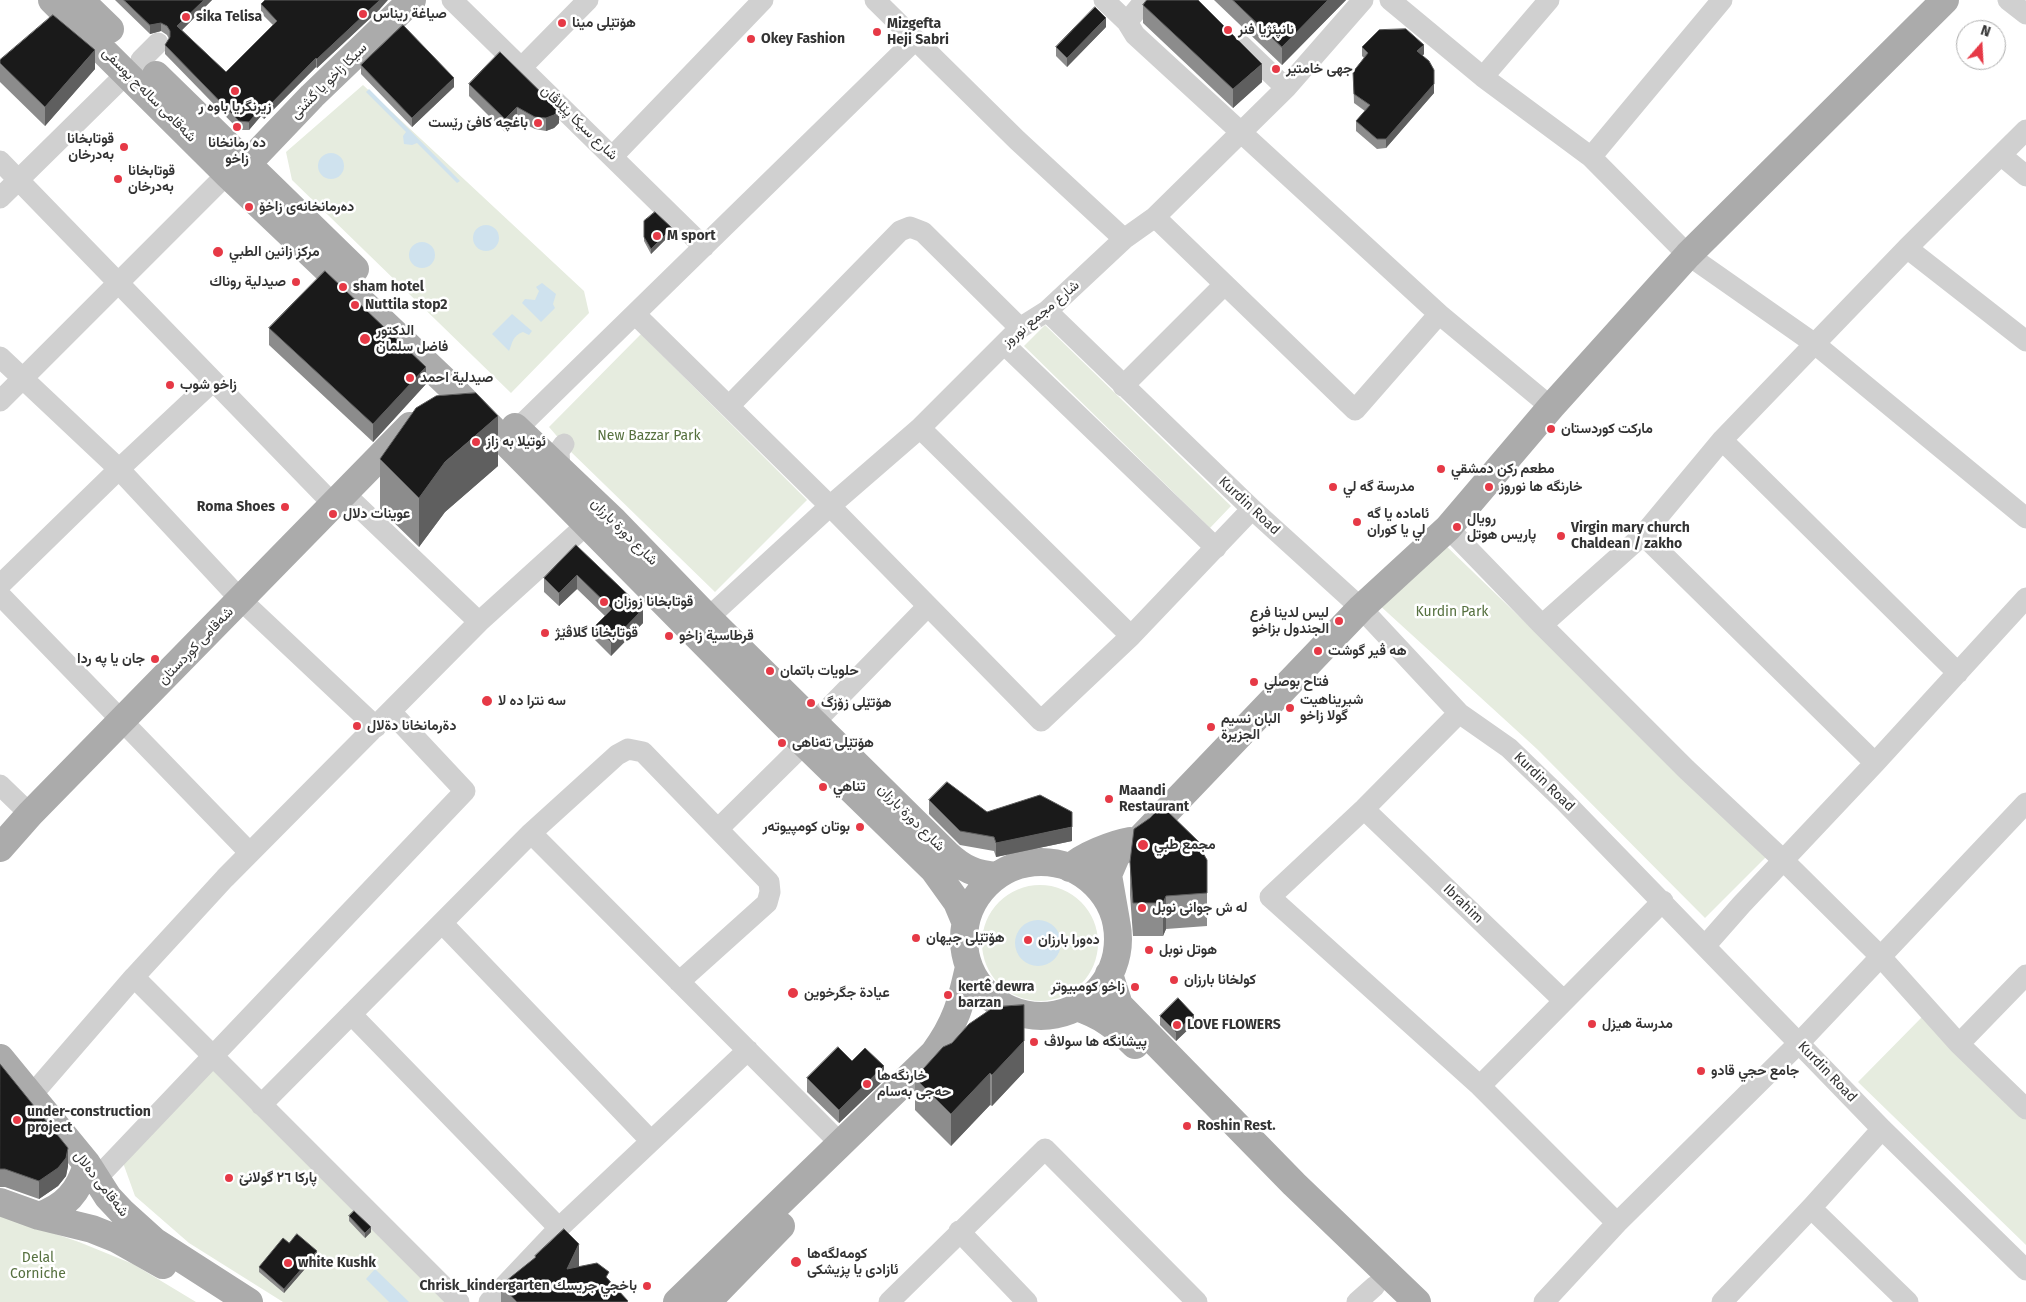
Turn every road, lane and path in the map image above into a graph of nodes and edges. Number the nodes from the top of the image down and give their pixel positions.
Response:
1 (52, 0) edge
2 (80, 0) edge
3 (412, 0) edge
4 (452, 0) edge
5 (588, 0) edge
6 (763, 0) edge
7 (1104, 0) edge
8 (1145, 0) edge
9 (1363, 0) edge
10 (1390, 0) edge
11 (1549, 0) edge
12 (1722, 0) edge
13 (1945, 0) edge
14 (2008, 0) edge
15 (888, 4) edge
16 (2026, 14) edge
17 (1127, 22) junction
18 (1231, 34) edge
19 (915, 40) junction
20 (142, 59) junction
21 (522, 67) junction
22 (1483, 77) junction
23 (1286, 88) junction
24 (2026, 130) edge
25 (1240, 132) junction
26 (613, 156) junction
27 (2002, 156) junction
28 (1591, 157) junction
29 (0, 161) edge
30 (244, 176) junction
31 (2026, 176) edge
32 (19, 179) junction
33 (0, 198) edge
34 (1155, 217) junction
35 (1124, 239) junction
36 (704, 247) junction
37 (1907, 248) junction
38 (1688, 255) junction
39 (118, 282) junction
40 (1224, 285) junction
41 (1046, 311) junction
42 (1439, 314) junction
43 (636, 315) junction
44 (1020, 328) junction
45 (2026, 341) edge
46 (1004, 344) junction
47 (1815, 344) junction
48 (0, 357) edge
49 (23, 379) junction
50 (213, 381) junction
51 (450, 386) junction
52 (1122, 386) junction
53 (0, 401) edge
54 (728, 406) junction
55 (1550, 407) junction
56 (485, 422) junction
57 (920, 428) junction
58 (517, 429) junction
59 (1722, 440) junction
60 (392, 444) junction
61 (119, 469) junction
62 (339, 499) junction
63 (830, 506) junction
64 (1252, 509) junction
65 (2026, 518) edge
66 (586, 525) junction
67 (1448, 528) junction
68 (1643, 535) junction
69 (1216, 548) junction
70 (0, 585) edge
71 (0, 594) edge
72 (2026, 598) edge
73 (241, 600) junction
74 (928, 606) junction
75 (1361, 608) junction
76 (708, 618) junction
77 (479, 622) junction
78 (1542, 625) junction
79 (1131, 636) junction
80 (1958, 673) junction
81 (391, 712) junction
82 (1459, 713) junction
83 (124, 721) junction
84 (376, 727) junction
85 (809, 733) junction
86 (1875, 763) junction
87 (0, 785) edge
88 (2026, 803) edge
89 (1364, 808) junction
90 (30, 814) junction
91 (718, 829) junction
92 (531, 833) junction
93 (1139, 840) junction
94 (0, 848) edge
95 (250, 853) junction
96 (1783, 860) junction
97 (1070, 868) junction
98 (997, 876) junction
99 (1662, 901) junction
100 (965, 921) junction
101 (1116, 921) junction
102 (443, 924) junction
103 (1705, 946) junction
104 (1880, 956) junction
105 (968, 967) junction
106 (1109, 974) junction
107 (2026, 976) edge
108 (134, 977) junction
109 (679, 982) junction
110 (1563, 1000) junction
111 (1076, 1007) junction
112 (350, 1014) junction
113 (1027, 1015) junction
114 (1799, 1043) junction
115 (1959, 1044) junction
116 (748, 1050) junction
117 (213, 1056) junction
118 (0, 1058) edge
119 (1480, 1086) junction
120 (30, 1097) junction
121 (261, 1106) junction
122 (2026, 1109) edge
123 (1882, 1129) junction
124 (650, 1140) junction
125 (840, 1142) junction
126 (91, 1172) junction
127 (0, 1202) edge
128 (1811, 1208) junction
129 (38, 1216) junction
130 (1617, 1223) junction
131 (559, 1228) junction
132 (959, 1231) junction
133 (2026, 1270) edge
134 (1374, 1297) edge
135 (1732, 1299) edge
136 (219, 1302) edge
137 (250, 1302) edge
138 (459, 1302) edge
139 (489, 1302) edge
140 (677, 1302) edge
141 (707, 1302) edge
142 (888, 1302) edge
143 (1027, 1302) edge
144 (1197, 1302) edge
145 (1417, 1302) edge
146 (1544, 1302) edge
147 (1908, 1302) edge

1 - 20 main road, شەقامی سالەح یوسفی
2 - 20 main road, شەقامی سالەح یوسفی
3 - 30 main road, سیکا زاخو یا گشتى
4 - 21 street, شارع سيكا پێلاڤان
5 - 21 street
6 - 26 street
7 - 17 street
8 - 17 street
9 - 23 street, شارع مجمع نوروز
10 - 22 street
11 - 22 street
12 - 28 street
13 - 38 main road
14 - 16 street
15 - 19 street
17 - 25 street
18 - 23 street
19 - 35 street
19 - 36 street
20 - 30 main road, شەقامی سالەح یوسفی
20 - 32 street
21 - 26 street, شارع سيكا پێلاڤان
22 - 28 street
23 - 25 street, شارع مجمع نوروز
24 - 27 street
25 - 34 street, شارع مجمع نوروز
25 - 42 street
26 - 36 street, شارع سيكا پێلاڤان
27 - 31 street
27 - 37 street
28 - 38 street
29 - 32 street
30 - 39 street
30 - 51 main road, شارع دورة بارزان
30 - 58 main road, شارع دورة بارزان
32 - 33 street
32 - 39 street
34 - 35 street, شارع مجمع نوروز
34 - 40 street
35 - 41 street, شارع مجمع نوروز
36 - 43 street
37 - 45 street
37 - 47 street
38 - 47 street
38 - 55 main road
39 - 49 street
39 - 50 street
40 - 42 street
40 - 52 street
41 - 44 street, شارع مجمع نوروز
41 - 52 street, Kurdin Road
42 - 55 street
43 - 54 street
43 - 58 street
44 - 46 street, شارع مجمع نوروز
44 - 54 street
46 - 57 street, شارع مجمع نوروز
46 - 69 street
47 - 59 street
47 - 65 street
48 - 49 street
49 - 53 street
49 - 61 street
50 - 61 street
50 - 62 street
51 - 56 main road, شارع دورة بارزان
51 - 60 main road, شەقامی کوردستان
52 - 64 street, Kurdin Road
54 - 63 street
55 - 67 main road
56 - 60 main road, شەقامی کوردستان
56 - 66 main road, شارع دورة بارزان
57 - 63 street, شارع مجمع نوروز
57 - 79 street
58 - 76 main road, شارع دورة بارزان
59 - 68 street
59 - 80 street
60 - 62 main road, شەقامی کوردستان
61 - 70 street
61 - 73 street
62 - 73 main road, شەقامی کوردستان
62 - 77 street
63 - 74 street
63 - 76 street, شارع مجمع نوروز
64 - 69 street
64 - 75 street, Kurdin Road
66 - 77 street
66 - 85 main road, شارع دورة بارزان
67 - 75 main road
67 - 78 street
68 - 78 street
68 - 86 street
69 - 79 street
71 - 83 street
72 - 80 street
73 - 83 main road, شەقامی کوردستان
73 - 84 street
74 - 79 street
74 - 85 street
75 - 82 street, Kurdin Road
75 - 93 main road
76 - 85 main road, شارع دورة بارزان
77 - 81 street
78 - 96 street
80 - 86 street
81 - 84 street
81 - 117 street
82 - 89 street
82 - 99 street, Kurdin Road
83 - 90 main road, شەقامی کوردستان
83 - 95 street
84 - 95 street
85 - 91 street
85 - 98 main road, شارع دورة بارزان
85 - 100 main road
86 - 96 street
87 - 90 street
88 - 104 street
89 - 110 street, Ibrahim
89 - 119 street
90 - 94 main road, شەقامی کوردستان
91 - 92 street
91 - 109 street
92 - 102 street
92 - 109 street
93 - 97 main road
93 - 101 main road
95 - 108 street
96 - 103 street
96 - 104 street
97 - 98 main road
97 - 101 main road
98 - 100 main road
99 - 103 street, Kurdin Road
99 - 110 street
100 - 105 main road
101 - 106 main road
102 - 112 street
102 - 124 street
103 - 114 street, Kurdin Road
104 - 114 street
104 - 115 street
105 - 113 main road
105 - 125 main road
106 - 111 main road
106 - 145 main road
107 - 115 street
108 - 117 street
108 - 120 street
109 - 116 street
110 - 119 street
111 - 113 main road
111 - 134 main road
112 - 121 street
112 - 131 street
113 - 141 main road
114 - 123 street, Kurdin Road
114 - 130 street
115 - 122 street
116 - 124 street
116 - 125 street
117 - 121 street
117 - 126 street
118 - 120 main road, شەقامی دەلال
119 - 130 street
120 - 126 main road, شەقامی دەلال
121 - 138 street
123 - 128 street
123 - 133 street, Kurdin Road
124 - 131 street
125 - 140 main road
126 - 129 main road
126 - 137 main road, شەقامی دەلال
127 - 129 main road, شەقامی دەلال
128 - 135 street
128 - 147 street
129 - 136 main road, شەقامی دەلال
130 - 146 street
131 - 139 street
132 - 142 street
132 - 143 street
132 - 144 street

